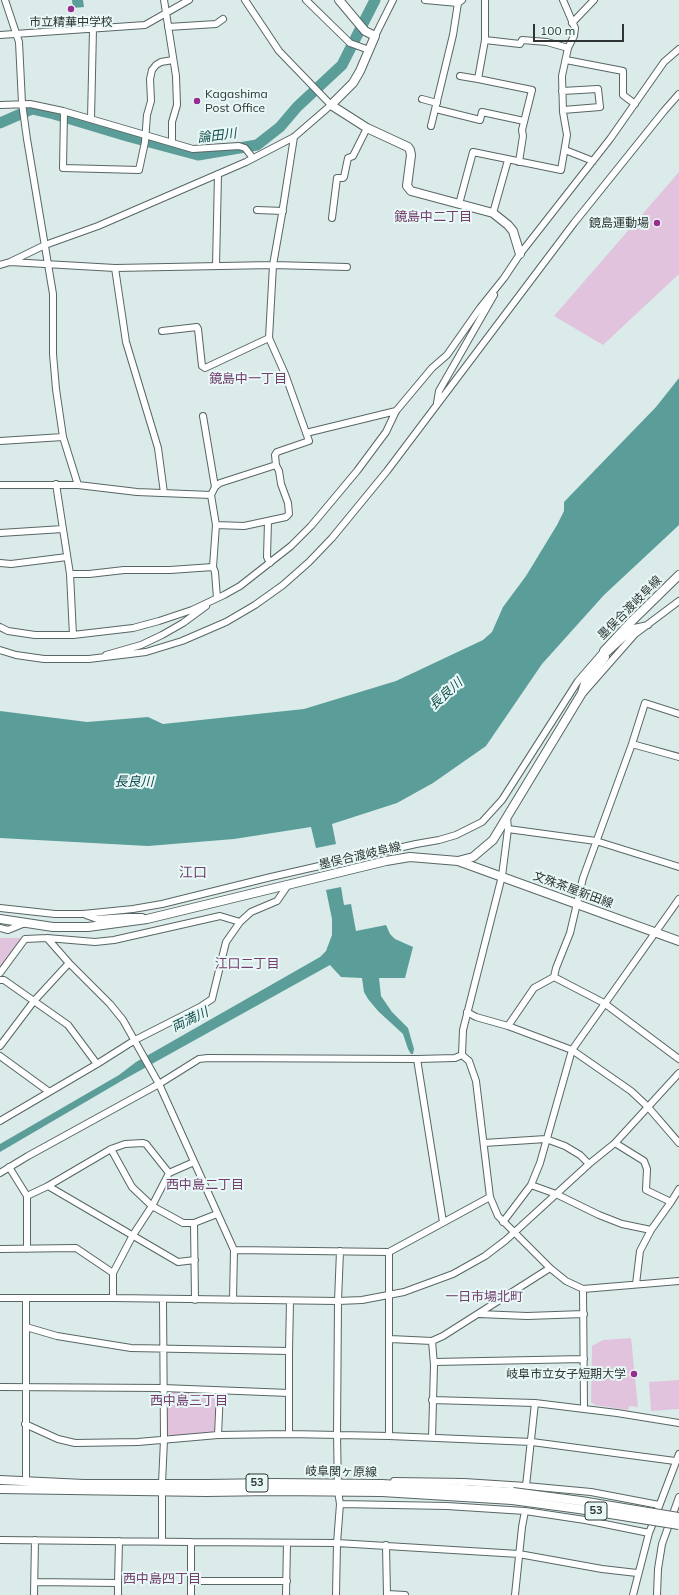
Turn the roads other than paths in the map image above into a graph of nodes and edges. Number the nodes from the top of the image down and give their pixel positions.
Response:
1 (5, 0) edge
2 (164, 0) edge
3 (189, 0) edge
4 (245, 0) edge
5 (306, 0) edge
6 (339, 0) edge
7 (393, 0) edge
8 (425, 0) edge
9 (485, 0) edge
10 (563, 0) edge
11 (594, 0) edge
12 (460, 1) edge
13 (166, 14) junction
14 (223, 19) dead end
15 (572, 23) junction
16 (168, 27) junction
17 (93, 29) junction
18 (17, 34) junction
19 (0, 35) edge
20 (375, 36) junction
21 (485, 40) junction
22 (568, 48) junction
23 (679, 49) edge
24 (370, 50) junction
25 (173, 60) junction
26 (566, 60) junction
27 (460, 76) dead end
28 (478, 79) junction
29 (562, 91) junction
30 (679, 94) edge
31 (422, 99) dead end
32 (437, 102) junction
33 (22, 103) junction
34 (635, 104) junction
35 (0, 105) edge
36 (331, 105) junction
37 (436, 109) junction
38 (563, 110) junction
39 (64, 115) junction
40 (91, 119) junction
41 (524, 121) junction
42 (431, 126) dead end
43 (367, 128) junction
44 (294, 137) junction
45 (145, 138) junction
46 (172, 142) junction
47 (565, 150) junction
48 (253, 158) junction
49 (508, 160) junction
50 (593, 161) junction
51 (519, 162) junction
52 (218, 174) junction
53 (459, 204) junction
54 (257, 210) dead end
55 (283, 211) junction
56 (493, 213) junction
57 (332, 218) dead end
58 (45, 246) junction
59 (520, 254) junction
60 (10, 262) junction
61 (48, 264) junction
62 (0, 265) edge
63 (273, 265) junction
64 (216, 266) junction
65 (347, 267) dead end
66 (115, 268) junction
67 (504, 278) junction
68 (162, 331) dead end
69 (269, 338) junction
70 (436, 406) junction
71 (396, 410) junction
72 (203, 416) dead end
73 (306, 433) junction
74 (63, 437) junction
75 (0, 441) edge
76 (276, 465) junction
77 (56, 484) junction
78 (0, 485) edge
79 (78, 485) junction
80 (216, 487) junction
81 (164, 493) junction
82 (211, 495) junction
83 (268, 521) junction
84 (216, 525) junction
85 (63, 529) junction
86 (0, 533) edge
87 (67, 557) junction
88 (0, 563) edge
89 (270, 563) junction
90 (213, 567) junction
91 (70, 574) junction
92 (679, 575) edge
93 (214, 600) junction
94 (679, 601) edge
95 (648, 625) junction
96 (0, 627) edge
97 (74, 635) junction
98 (0, 650) edge
99 (604, 651) junction
100 (89, 659) junction
101 (582, 693) junction
102 (679, 714) edge
103 (632, 744) junction
104 (679, 757) edge
105 (507, 817) junction
106 (508, 829) junction
107 (596, 841) junction
108 (458, 861) junction
109 (679, 867) edge
110 (502, 876) junction
111 (288, 885) junction
112 (679, 899) edge
113 (577, 905) junction
114 (0, 908) edge
115 (83, 914) junction
116 (0, 919) edge
117 (147, 919) junction
118 (240, 922) junction
119 (25, 923) junction
120 (0, 928) edge
121 (655, 932) junction
122 (48, 938) junction
123 (679, 942) edge
124 (69, 964) junction
125 (0, 973) edge
126 (554, 977) junction
127 (0, 980) edge
128 (34, 1002) junction
129 (604, 1004) junction
130 (467, 1012) junction
131 (508, 1026) junction
132 (136, 1042) junction
133 (0, 1046) edge
134 (572, 1050) junction
135 (462, 1054) junction
136 (0, 1056) edge
137 (417, 1059) junction
138 (679, 1059) edge
139 (97, 1064) junction
140 (679, 1073) edge
141 (158, 1083) junction
142 (48, 1091) junction
143 (648, 1108) junction
144 (0, 1121) edge
145 (546, 1140) junction
146 (614, 1143) junction
147 (679, 1143) edge
148 (484, 1144) junction
149 (111, 1149) junction
150 (194, 1162) junction
151 (589, 1164) junction
152 (9, 1167) junction
153 (0, 1173) edge
154 (169, 1173) junction
155 (530, 1185) junction
156 (48, 1186) junction
157 (679, 1189) edge
158 (556, 1194) junction
159 (27, 1196) junction
160 (490, 1197) junction
161 (671, 1202) junction
162 (152, 1206) junction
163 (217, 1214) junction
164 (443, 1222) junction
165 (503, 1222) junction
166 (194, 1223) junction
167 (651, 1230) junction
168 (515, 1232) junction
169 (133, 1235) junction
170 (27, 1248) junction
171 (0, 1249) edge
172 (234, 1250) junction
173 (340, 1251) junction
174 (389, 1252) junction
175 (195, 1260) junction
176 (550, 1268) junction
177 (113, 1273) junction
178 (679, 1281) edge
179 (636, 1284) junction
180 (583, 1289) junction
181 (389, 1295) junction
182 (0, 1298) edge
183 (26, 1298) junction
184 (113, 1298) junction
185 (164, 1300) junction
186 (195, 1300) junction
187 (233, 1300) junction
188 (290, 1301) junction
189 (338, 1301) junction
190 (480, 1313) junction
191 (584, 1314) junction
192 (26, 1327) junction
193 (390, 1339) junction
194 (432, 1342) junction
195 (163, 1348) junction
196 (289, 1351) junction
197 (584, 1359) junction
198 (434, 1362) junction
199 (26, 1386) junction
200 (0, 1387) edge
201 (163, 1388) junction
202 (220, 1391) junction
203 (289, 1393) junction
204 (432, 1400) junction
205 (535, 1403) junction
206 (584, 1409) junction
207 (679, 1423) edge
208 (25, 1424) junction
209 (218, 1434) junction
210 (289, 1434) junction
211 (337, 1434) junction
212 (389, 1436) junction
213 (432, 1438) junction
214 (164, 1440) junction
215 (532, 1442) junction
216 (679, 1454) edge
217 (675, 1461) junction
218 (0, 1480) edge
219 (26, 1480) junction
220 (338, 1486) junction
221 (526, 1486) junction
222 (162, 1487) junction
223 (0, 1489) edge
224 (513, 1496) junction
225 (679, 1497) edge
226 (340, 1504) junction
227 (659, 1505) junction
228 (525, 1511) junction
229 (679, 1517) edge
230 (679, 1525) edge
231 (649, 1533) junction
232 (0, 1540) edge
233 (35, 1540) junction
234 (118, 1541) junction
235 (162, 1541) junction
236 (192, 1542) junction
237 (287, 1543) junction
238 (337, 1543) junction
239 (386, 1546) junction
240 (519, 1554) junction
241 (637, 1573) junction
242 (191, 1581) junction
243 (286, 1581) junction
244 (34, 1582) junction
245 (118, 1583) junction
246 (34, 1595) edge
247 (118, 1595) edge
248 (191, 1595) edge
249 (286, 1595) edge
250 (336, 1595) edge
251 (387, 1595) edge
252 (405, 1595) edge
253 (515, 1595) edge
254 (632, 1595) edge
255 (657, 1595) edge

1 - 18 street
2 - 13 street
3 - 13 street
4 - 36 street
5 - 24 street
6 - 20 main road
7 - 20 street
8 - 12 street
9 - 21 street
10 - 15 street
11 - 15 street
12 - 32 street
13 - 16 street
13 - 17 street
14 - 16 street
15 - 22 street
16 - 25 street
17 - 18 street
17 - 40 street
18 - 19 street
18 - 33 street
20 - 24 main road
21 - 22 street
21 - 28 street
22 - 26 street
23 - 34 street
24 - 36 main road
25 - 45 street
25 - 46 street
26 - 29 street
26 - 34 street
27 - 28 street
28 - 41 street
29 - 38 street
29 - 38 street
30 - 70 street
31 - 32 street
32 - 37 street
33 - 35 street
33 - 39 street
33 - 58 street
34 - 50 street
36 - 43 main road
36 - 44 street
37 - 41 street
37 - 42 street
38 - 47 street
39 - 40 street
39 - 45 street
40 - 45 street
41 - 51 street
43 - 53 main road
43 - 57 street
44 - 48 street
44 - 55 street
45 - 46 street
46 - 48 street
47 - 50 street
47 - 51 street
48 - 52 street
49 - 51 street
49 - 53 street
49 - 56 street
50 - 59 street
52 - 58 street
52 - 64 street
53 - 56 main road
54 - 55 street
55 - 63 street
56 - 59 main road
58 - 60 street
58 - 61 street
59 - 67 street
60 - 61 street
60 - 62 street
61 - 66 street
61 - 74 street
63 - 64 street
63 - 65 street
63 - 69 street
64 - 66 street
66 - 81 street
67 - 70 street
67 - 71 street
68 - 69 street
69 - 73 street
70 - 100 street
71 - 73 street
71 - 89 street
72 - 80 street
73 - 76 street
74 - 75 street
74 - 79 street
76 - 80 street
76 - 83 street
77 - 78 street
77 - 79 street
77 - 85 street
79 - 81 street
80 - 82 street
81 - 82 street
82 - 84 street
83 - 84 street
83 - 89 street
84 - 90 street
85 - 86 street
85 - 87 street
87 - 88 street
87 - 91 street
89 - 93 street
90 - 91 street
90 - 93 street
91 - 97 street
92 - 99 main road, 墨俣合渡岐阜線
93 - 97 street
93 - 100 street
94 - 95 street
95 - 99 street
95 - 101 street
96 - 97 street
98 - 100 street
99 - 101 main road, 墨俣合渡岐阜線
99 - 115 street
101 - 105 main road, 墨俣合渡岐阜線
102 - 103 street
103 - 104 street
103 - 107 street
105 - 106 street
105 - 108 main road, 墨俣合渡岐阜線
106 - 107 street
106 - 110 street
107 - 109 street
107 - 113 street
108 - 110 main road, 文殊茶屋新田線
108 - 111 main road, 墨俣合渡岐阜線
110 - 113 main road, 文殊茶屋新田線
110 - 130 street
111 - 117 main road, 墨俣合渡岐阜線
111 - 118 street
112 - 121 street
113 - 121 main road, 文殊茶屋新田線
113 - 126 street
114 - 115 street
115 - 117 street
116 - 119 main road, 墨俣合渡岐阜線
117 - 119 main road, 墨俣合渡岐阜線
118 - 122 street
118 - 132 street
119 - 120 street
121 - 123 main road, 文殊茶屋新田線
121 - 129 street
122 - 124 street
122 - 125 street
124 - 128 street
124 - 132 street
126 - 129 street
126 - 131 street
127 - 128 street
128 - 133 street
128 - 139 street
129 - 134 street
129 - 138 street
130 - 131 street
130 - 135 street
131 - 134 street
132 - 139 street
132 - 141 street
134 - 143 street
134 - 145 street
135 - 137 street
135 - 148 street
136 - 142 street
137 - 141 street
137 - 164 street
139 - 142 street
140 - 143 street
141 - 150 street
141 - 152 street
142 - 144 street
143 - 146 street
143 - 147 street
145 - 148 street
145 - 151 street
145 - 155 street
146 - 151 street
146 - 161 street
148 - 160 street
149 - 154 street
149 - 156 street
149 - 162 street
150 - 154 street
150 - 163 street
151 - 158 street
152 - 153 street
152 - 159 street
154 - 162 street
155 - 158 street
155 - 165 street
156 - 159 street
156 - 169 street
157 - 161 street
158 - 167 street
158 - 168 street
159 - 170 street
160 - 164 street
160 - 165 street
161 - 167 street
162 - 166 street
162 - 169 street
163 - 166 street
163 - 172 street
164 - 174 street
165 - 168 street
166 - 175 street
167 - 179 street
168 - 176 street
168 - 181 street
169 - 175 street
169 - 177 street
170 - 171 street
170 - 177 street
172 - 173 street
172 - 187 street
173 - 174 street
173 - 189 street
174 - 181 street
175 - 186 street
176 - 180 street
176 - 190 street
177 - 184 street
178 - 179 street
179 - 180 street
180 - 191 street
181 - 189 street
181 - 193 street
182 - 183 street
183 - 184 street
183 - 192 street
184 - 185 street
185 - 186 street
185 - 195 street
186 - 187 street
187 - 188 street
188 - 189 street
188 - 196 street
189 - 211 street
190 - 191 street
190 - 194 street
191 - 197 street
192 - 195 street
192 - 199 street
193 - 194 street
193 - 212 street
194 - 198 street
195 - 196 street
195 - 201 street
196 - 203 street
197 - 198 street
197 - 206 street
198 - 204 street
199 - 200 street
199 - 201 street
199 - 208 street
201 - 202 street
201 - 214 street
202 - 203 street
202 - 209 street
203 - 210 street
204 - 205 street
204 - 213 street
205 - 206 street
205 - 215 street
206 - 207 street
208 - 214 street
208 - 219 street
209 - 210 street
209 - 214 street
210 - 211 street
211 - 212 street
211 - 220 street
212 - 213 street
213 - 215 street
214 - 222 street
215 - 217 street
215 - 221 street
216 - 217 street
217 - 227 street
218 - 219 main road, 岐阜関ヶ原線 / 53
219 - 222 main road, 岐阜関ヶ原線 / 53
220 - 221 street
220 - 222 main road, 岐阜関ヶ原線 / 53
220 - 224 main road, 岐阜関ヶ原線 / 53
220 - 226 street
221 - 227 street
222 - 223 main road, 岐阜関ヶ原線 / 53
222 - 235 street
224 - 229 main road, 岐阜関ヶ原線 / 53, bridge
224 - 230 main road, 岐阜関ヶ原線 / 53, bridge
225 - 255 street
226 - 228 street
226 - 238 street
227 - 231 street
228 - 231 street
228 - 240 street
231 - 241 street
232 - 233 street
233 - 234 street
233 - 244 street
234 - 235 street
234 - 245 street
235 - 236 street
236 - 237 street
236 - 242 street
237 - 238 street
237 - 243 street
238 - 239 street
238 - 250 street
239 - 240 street
239 - 251 street
240 - 241 street
240 - 253 street
241 - 254 street
242 - 243 street
242 - 248 street
243 - 249 street
244 - 245 street
244 - 246 street
245 - 247 street
251 - 252 street

